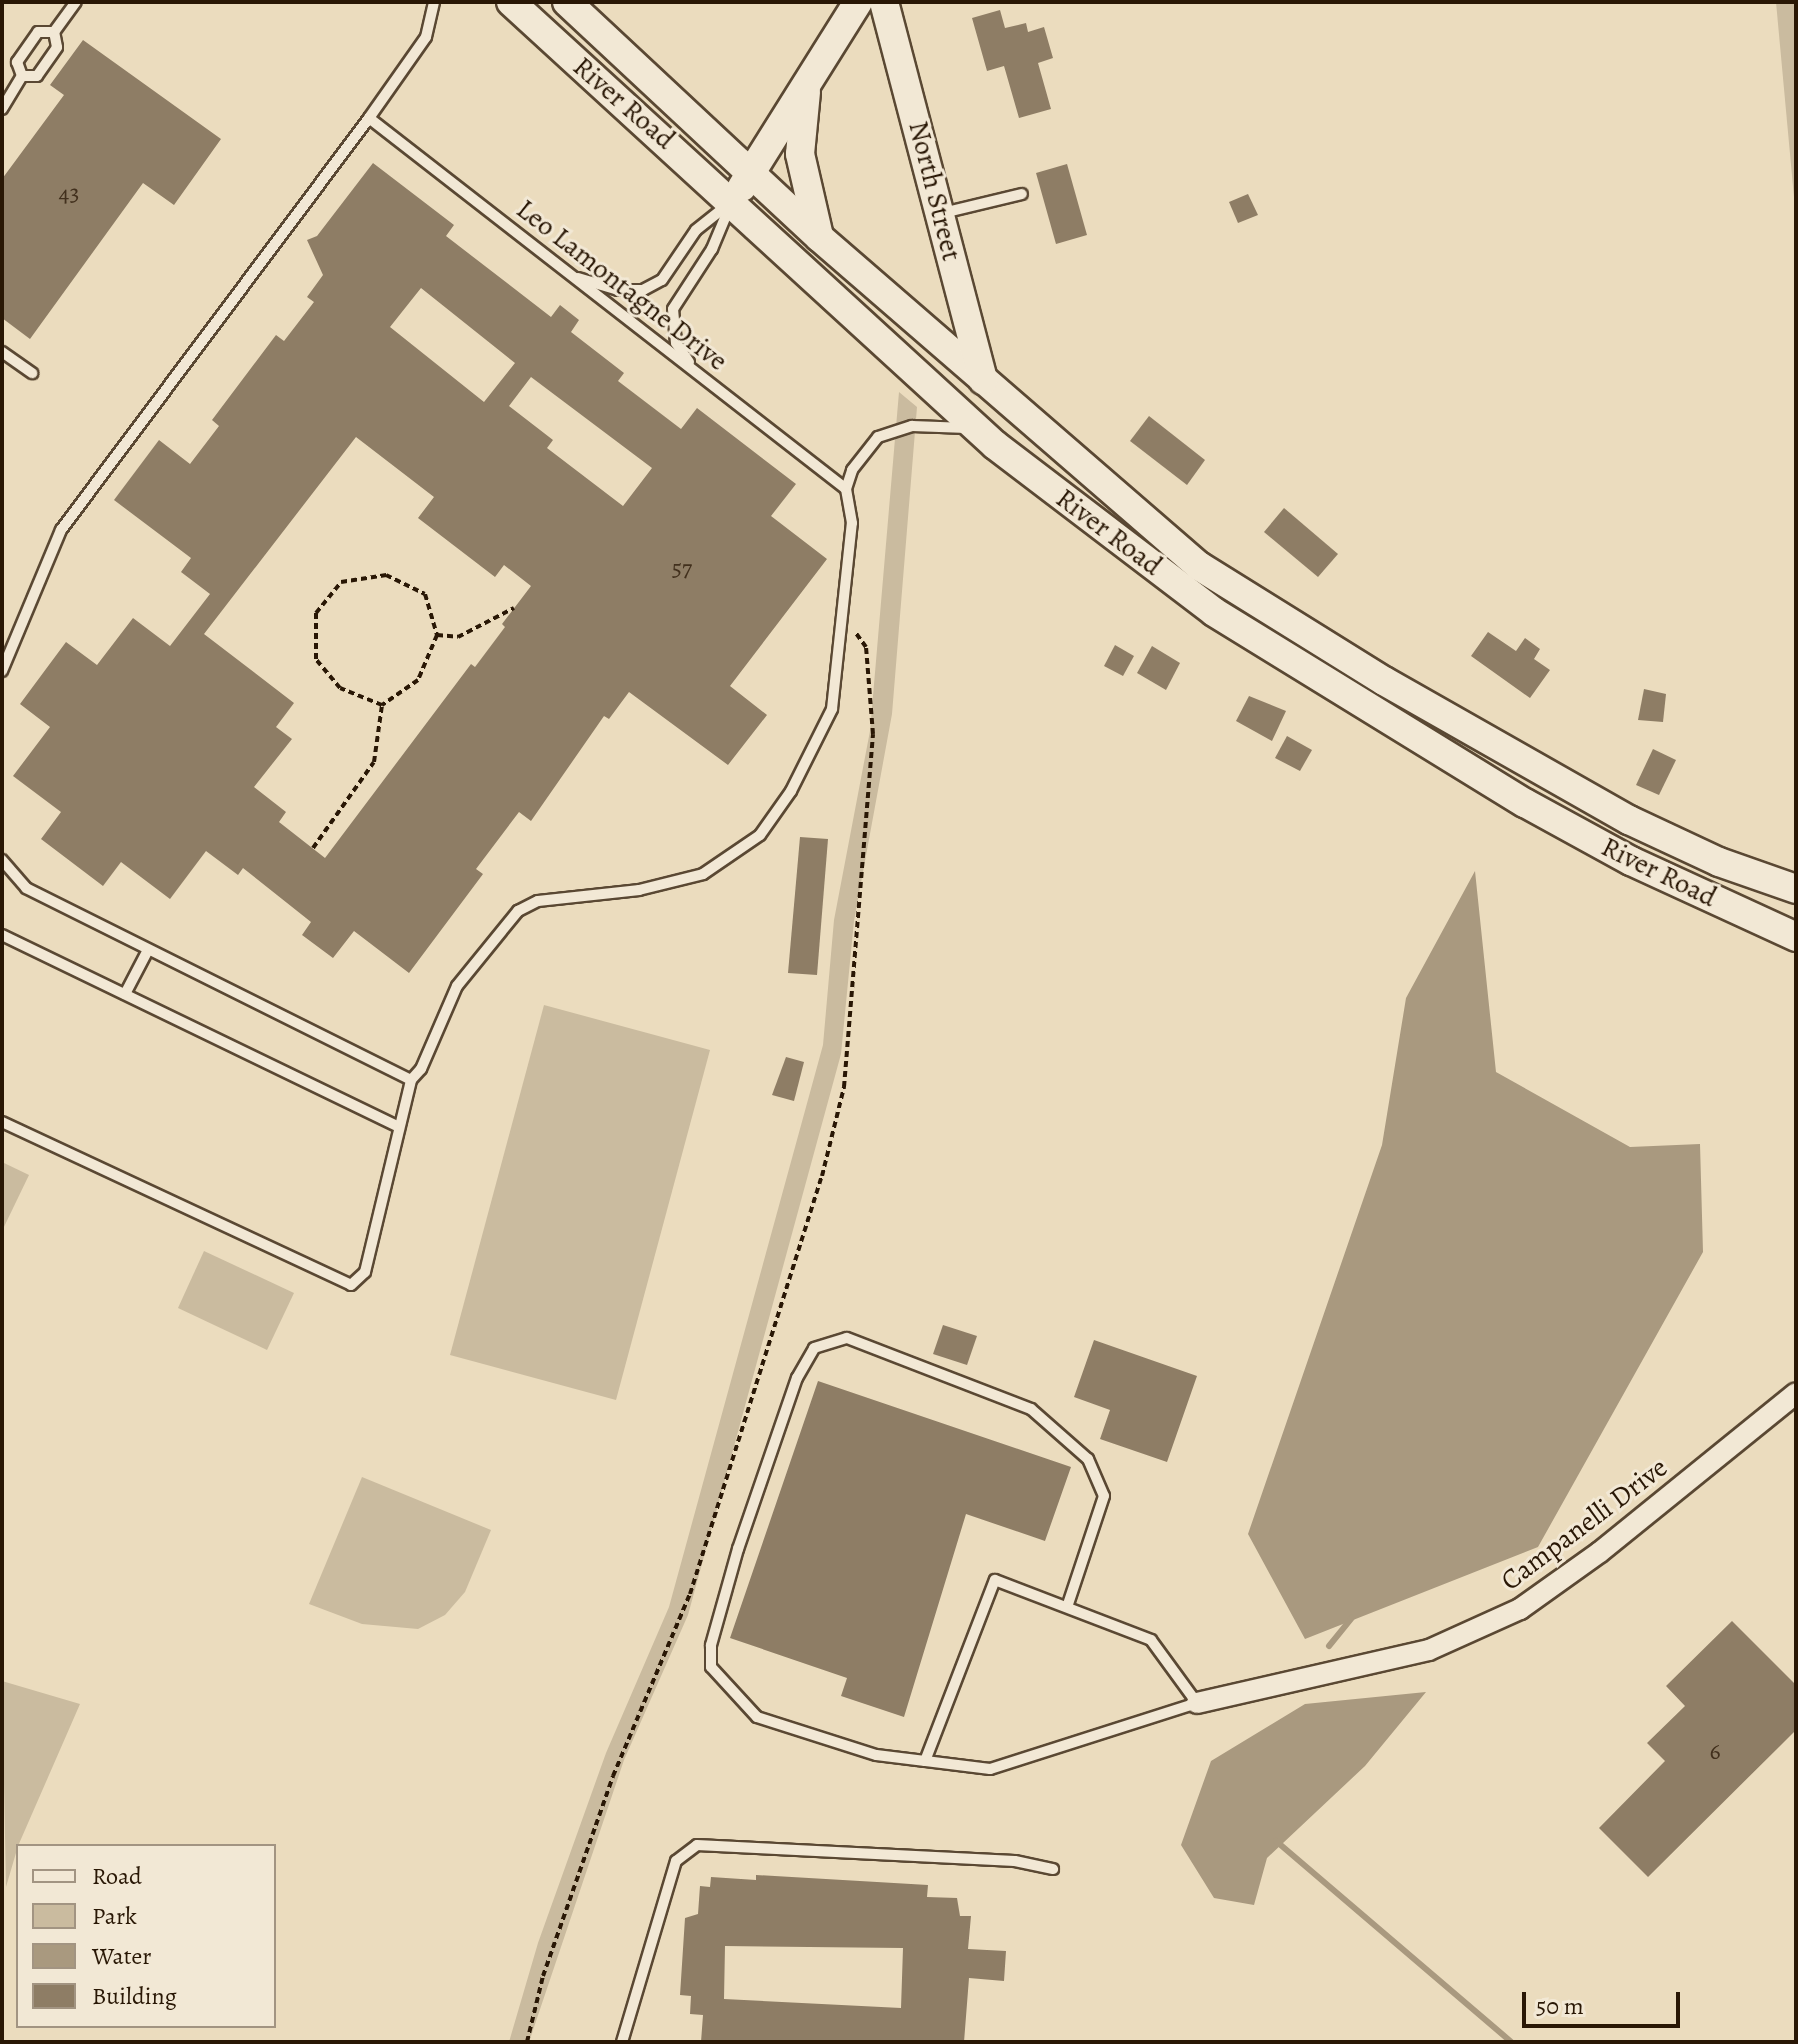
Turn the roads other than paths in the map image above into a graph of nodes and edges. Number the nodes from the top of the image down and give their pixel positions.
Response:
1 (76, 2) edge
2 (434, 2) edge
3 (511, 2) edge
4 (567, 2) edge
5 (858, 2) edge
6 (884, 2) edge
7 (54, 32) junction
8 (22, 76) junction
9 (807, 87) junction
10 (2, 109) edge
11 (369, 118) junction
12 (752, 173) junction
13 (1022, 194) dead end
14 (731, 202) junction
15 (941, 214) junction
16 (819, 237) junction
17 (566, 274) junction
18 (2, 352) edge
19 (694, 371) junction
20 (32, 373) dead end
21 (983, 381) junction
22 (978, 429) junction
23 (846, 489) junction
24 (2, 671) edge
25 (2, 860) edge
26 (1796, 889) edge
27 (1739, 912) junction
28 (1796, 923) edge
29 (2, 935) edge
30 (1796, 937) edge
31 (148, 950) junction
32 (125, 994) junction
33 (411, 1080) junction
34 (2, 1122) edge
35 (399, 1127) junction
36 (1796, 1393) edge
37 (1067, 1607) junction
38 (1197, 1703) junction
39 (925, 1761) junction
40 (1053, 1869) dead end
41 (622, 2042) edge

1 - 7 lane
2 - 11 lane
3 - 14 main road, River Road
4 - 12 main road, River Road
5 - 9 main road
6 - 15 main road, North Street
7 - 8 lane
7 - 8 lane
8 - 10 lane
9 - 12 main road
9 - 16 main road
11 - 17 lane, Leo Lamontagne Drive
11 - 24 lane
12 - 14 main road
12 - 16 main road, River Road
13 - 15 lane
14 - 17 lane
14 - 19 lane
14 - 22 main road, River Road
15 - 21 main road, North Street
16 - 21 main road, River Road
17 - 19 lane, Leo Lamontagne Drive
18 - 20 lane
19 - 23 lane, Leo Lamontagne Drive
21 - 26 main road, River Road
22 - 23 lane
22 - 27 main road, River Road
23 - 33 lane
25 - 31 lane
27 - 28 main road
27 - 30 main road, River Road
29 - 32 lane
31 - 32 lane
31 - 33 lane
32 - 35 lane
33 - 35 lane
34 - 35 lane
36 - 38 street, Campanelli Drive
37 - 38 lane
37 - 39 lane
37 - 39 lane
38 - 39 lane
40 - 41 lane

